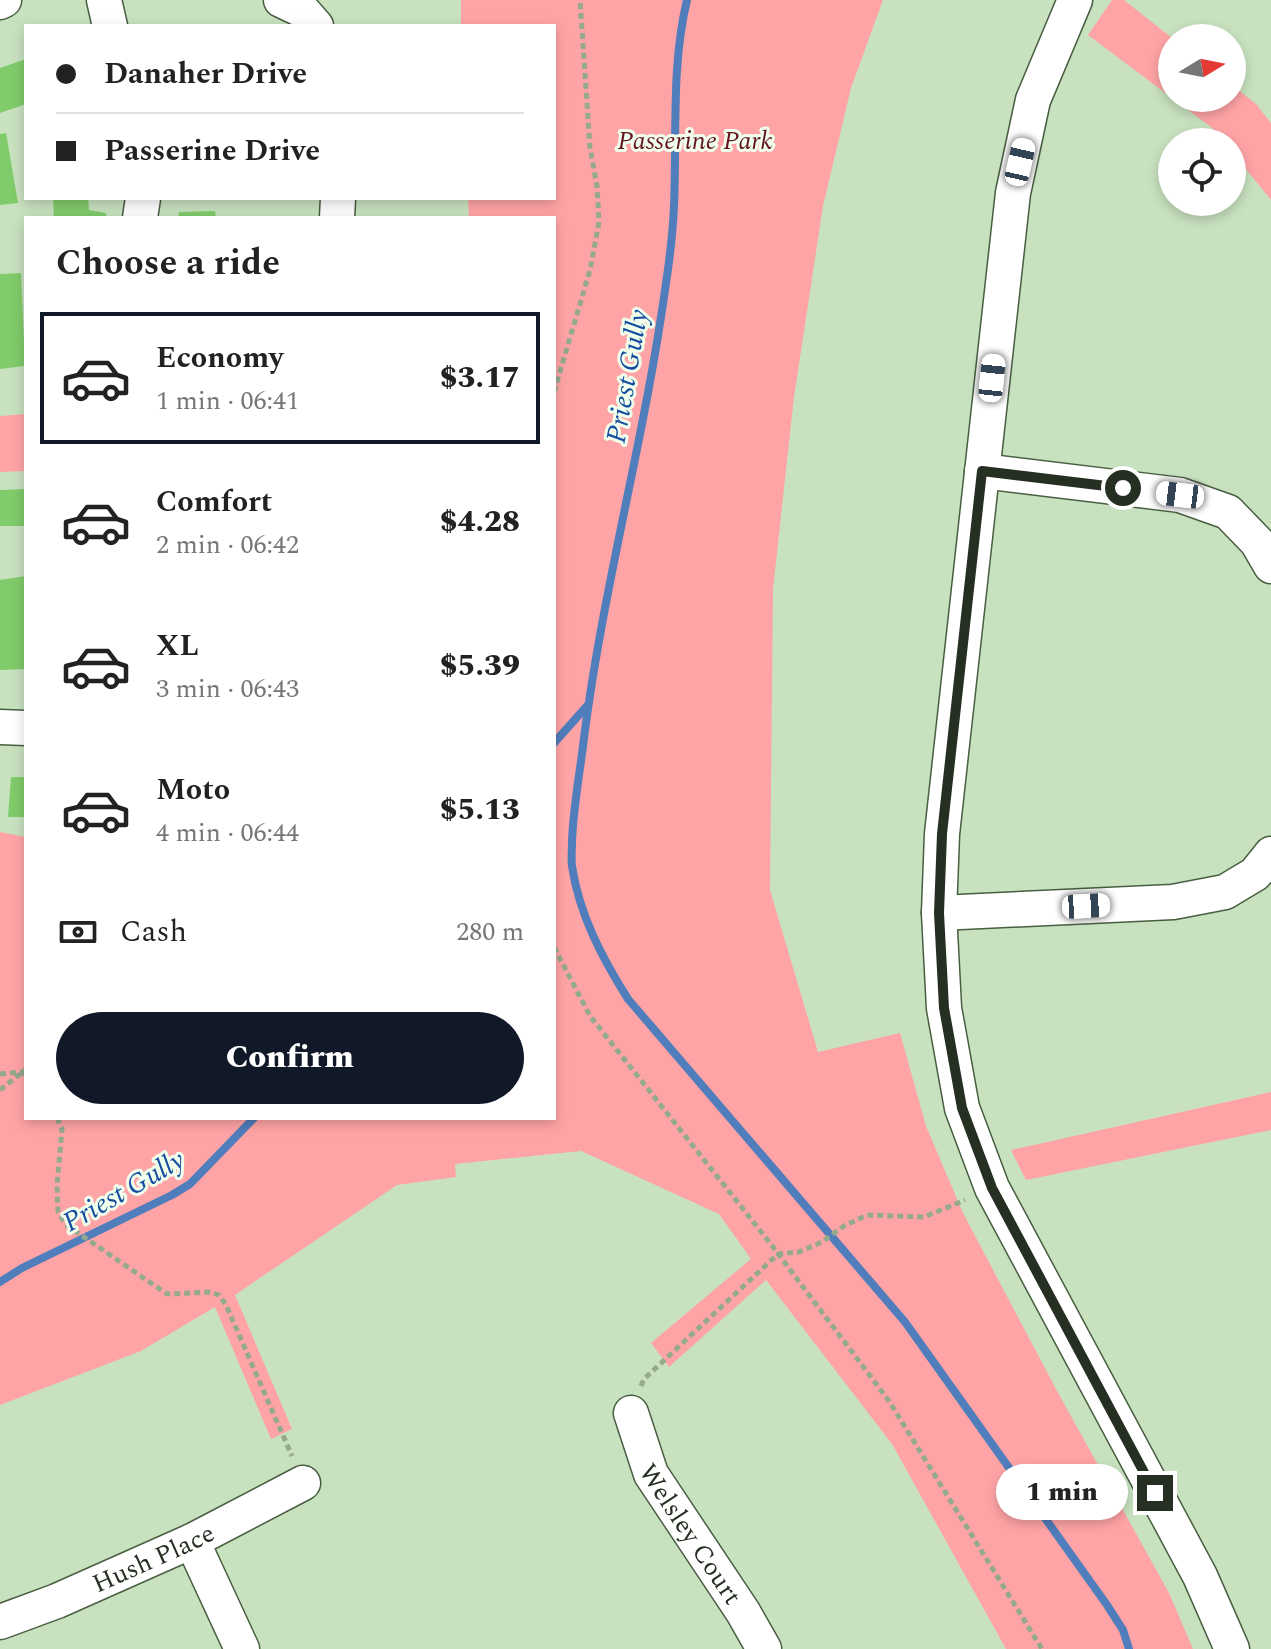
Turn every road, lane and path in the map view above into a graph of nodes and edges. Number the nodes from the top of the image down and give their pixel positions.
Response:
1 (104, 0) edge
2 (281, 0) edge
3 (580, 0) edge
4 (1075, 0) edge
5 (110, 24) edge
6 (314, 24) edge
7 (556, 385) edge
8 (982, 471) junction
9 (1271, 566) edge
10 (0, 727) edge
11 (24, 728) edge
12 (1271, 854) edge
13 (939, 913) junction
14 (556, 951) edge
15 (24, 1072) edge
16 (24, 1073) edge
17 (0, 1074) edge
18 (0, 1090) edge
19 (58, 1120) edge
20 (992, 1188) junction
21 (778, 1254) junction
22 (631, 1413) joint
23 (303, 1483) joint
24 (192, 1541) junction
25 (0, 1622) edge
26 (242, 1649) edge
27 (764, 1649) edge
28 (1042, 1649) edge
29 (1232, 1649) edge

1 - 5 street
2 - 6 street
3 - 7 path
4 - 8 street
8 - 9 street
8 - 13 street
10 - 11 street
12 - 13 street
13 - 20 street
14 - 21 path
15 - 17 path
16 - 18 path
19 - 23 path
20 - 21 path
20 - 29 street
21 - 22 path
21 - 28 path
22 - 27 street, Welsley Court
23 - 24 street, Hush Place
24 - 25 street, Hush Place
24 - 26 street

